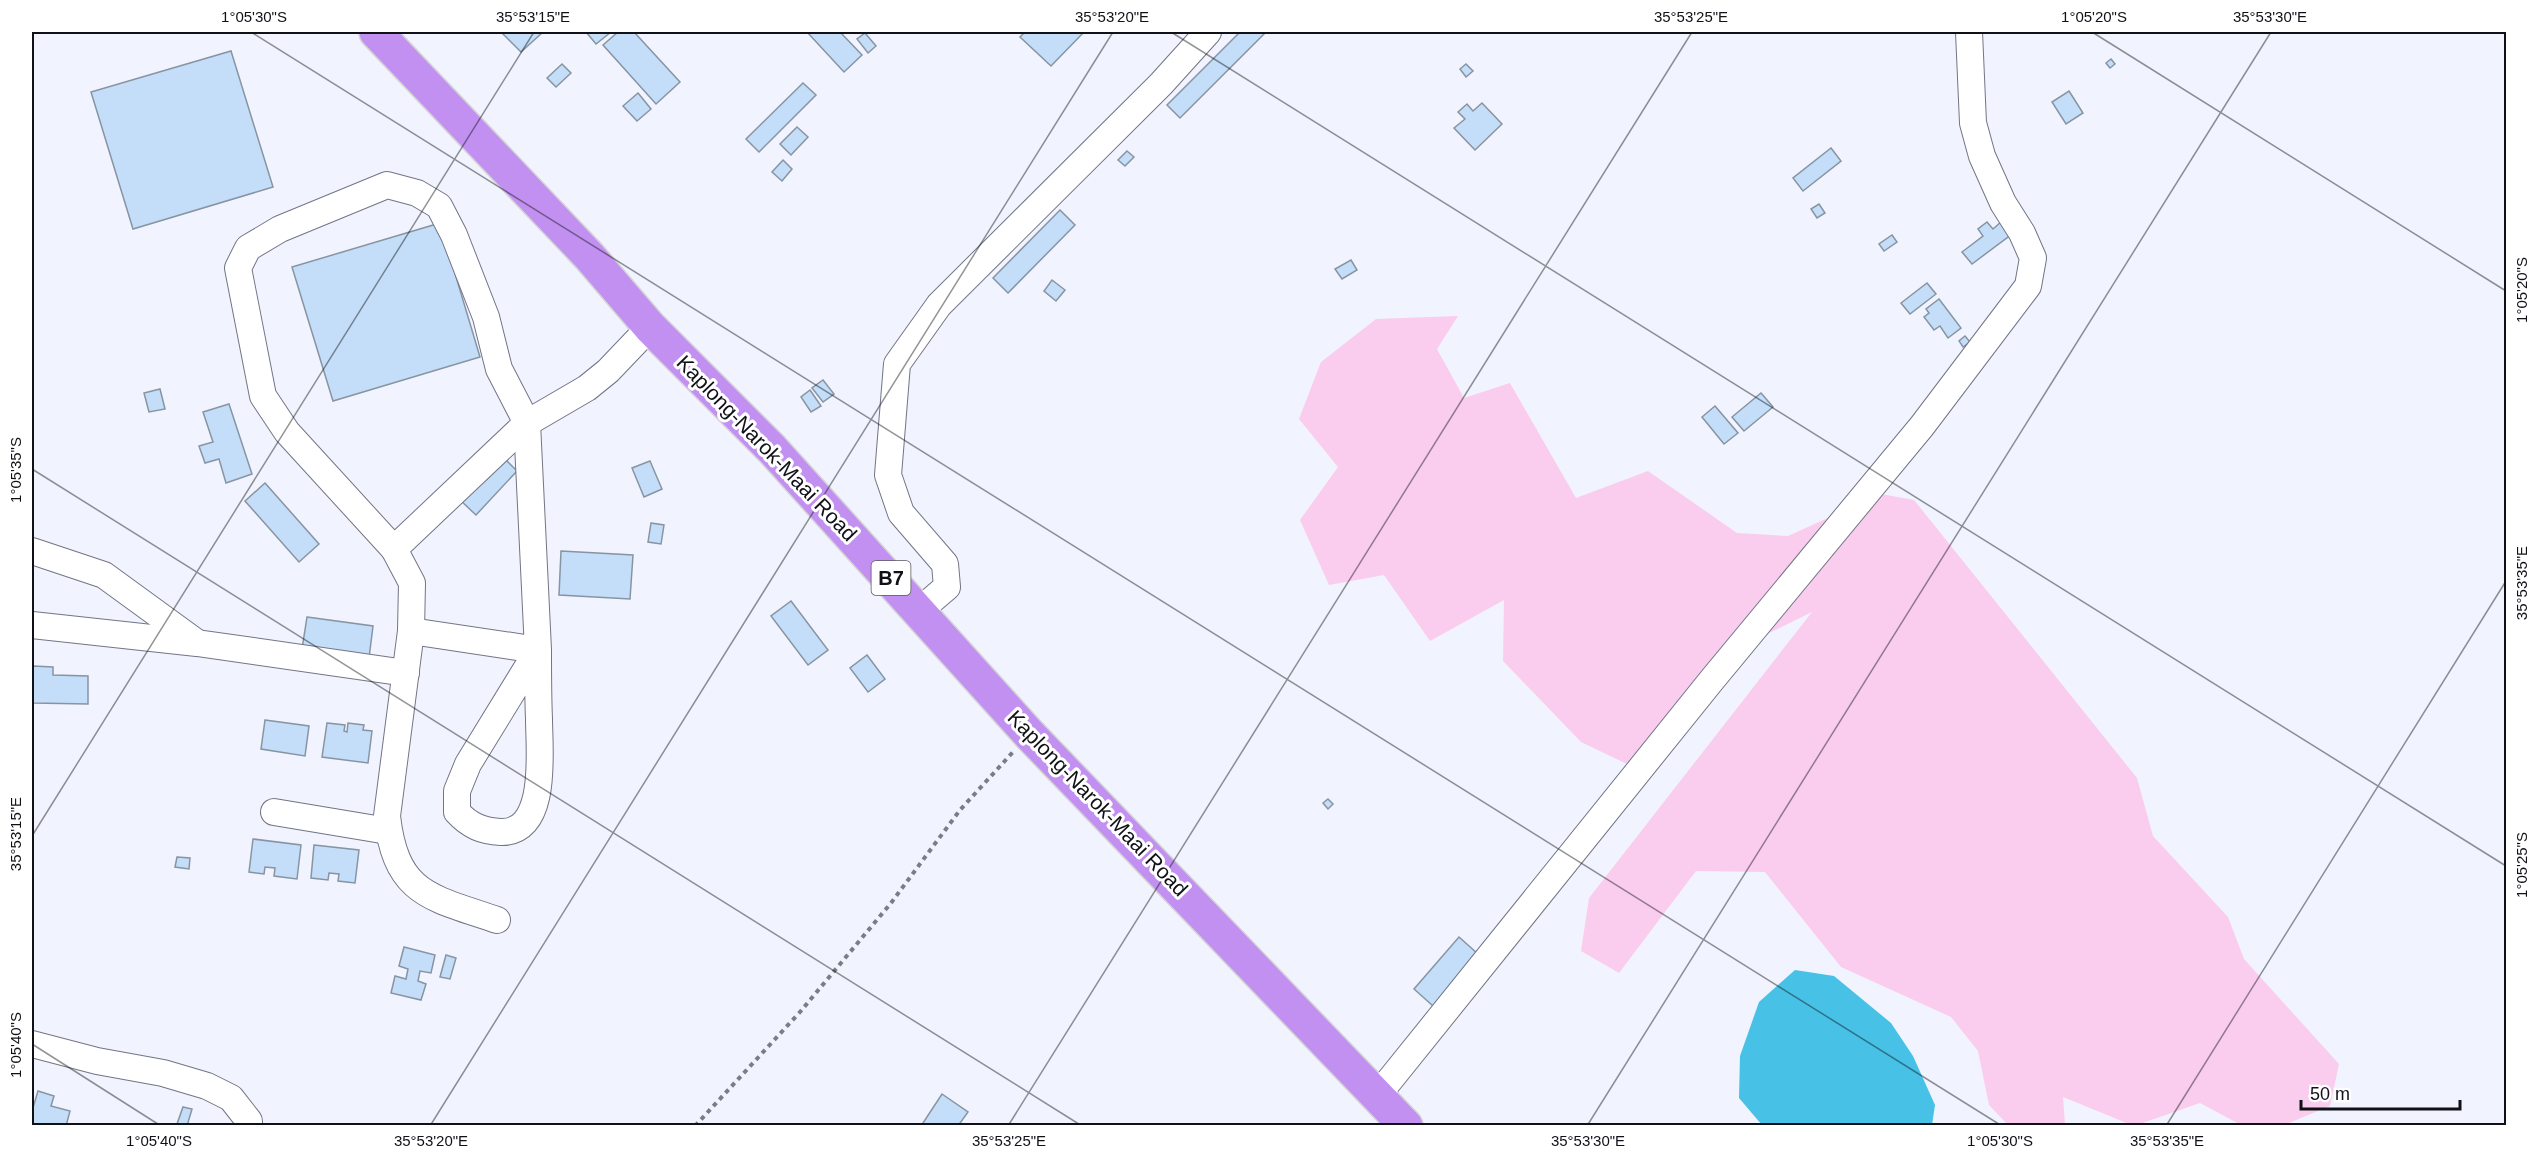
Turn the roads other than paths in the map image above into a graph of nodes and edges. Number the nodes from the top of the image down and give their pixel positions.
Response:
1 (376, 32) edge
2 (1208, 32) edge
3 (1969, 32) edge
4 (650, 327) junction
5 (528, 423) junction
6 (394, 549) junction
7 (32, 551) edge
8 (920, 610) junction
9 (32, 625) edge
10 (411, 631) junction
11 (197, 643) junction
12 (538, 650) junction
13 (406, 673) junction
14 (274, 812) dead end
15 (388, 831) junction
16 (497, 920) dead end
17 (32, 1044) edge
18 (1377, 1096) junction
19 (249, 1125) edge
20 (1406, 1125) edge

1 - 4 highway, Kaplong-Narok-Maai Road / B7
2 - 8 street
3 - 18 street
4 - 5 street
4 - 8 highway, Kaplong-Narok-Maai Road / B7
5 - 6 street
5 - 6 street
5 - 12 street
6 - 10 street
7 - 11 street
8 - 18 highway, Kaplong-Narok-Maai Road / B7
9 - 11 street
10 - 12 street
10 - 13 street
11 - 13 street
12 - 12 street
13 - 15 street
14 - 15 street
15 - 16 street
17 - 19 street
18 - 20 highway, Kaplong-Narok-Maai Road / B7

